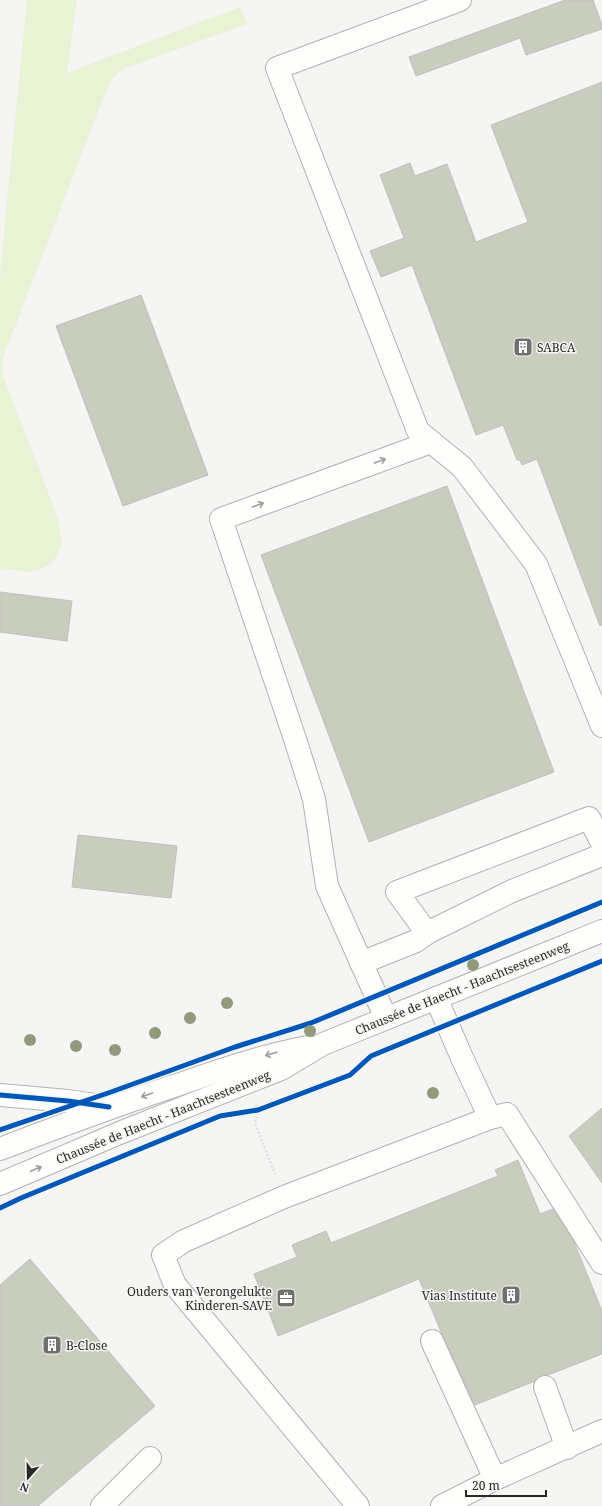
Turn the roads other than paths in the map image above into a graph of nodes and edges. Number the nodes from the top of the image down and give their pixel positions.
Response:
1 (460, 0) edge
2 (431, 442) junction
3 (602, 726) edge
4 (602, 844) edge
5 (602, 855) edge
6 (602, 931) edge
7 (427, 933) junction
8 (361, 963) junction
9 (436, 998) junction
10 (386, 1018) junction
11 (323, 1044) junction
12 (0, 1095) edge
13 (109, 1107) junction
14 (490, 1118) junction
15 (0, 1148) edge
16 (0, 1184) edge
17 (602, 1263) edge
18 (432, 1341) dead end
19 (545, 1388) dead end
20 (602, 1431) edge
21 (567, 1448) junction
22 (150, 1458) dead end
23 (495, 1479) junction
24 (102, 1506) edge
25 (358, 1506) edge
26 (442, 1506) edge

1 - 2 main road
2 - 3 main road
8 -> 2 main road
4 - 7 main road
5 - 7 main road
6 - 9 main road, Chaussée de Haecht - Haachtsesteenweg
7 - 8 main road
8 - 10 main road
9 - 10 main road, Chaussée de Haecht - Haachtsesteenweg
9 - 14 main road
10 - 11 main road, Chaussée de Haecht - Haachtsesteenweg
11 -> 13 main road, Chaussée de Haecht - Haachtsesteenweg
16 -> 11 main road, Chaussée de Haecht - Haachtsesteenweg
12 - 13 main road
13 - 15 main road, Chaussée de Haecht - Haachtsesteenweg
14 - 17 main road
14 - 25 main road
18 - 23 main road
19 - 21 main road
20 - 21 main road
21 - 23 main road
22 - 24 main road
23 - 26 main road

